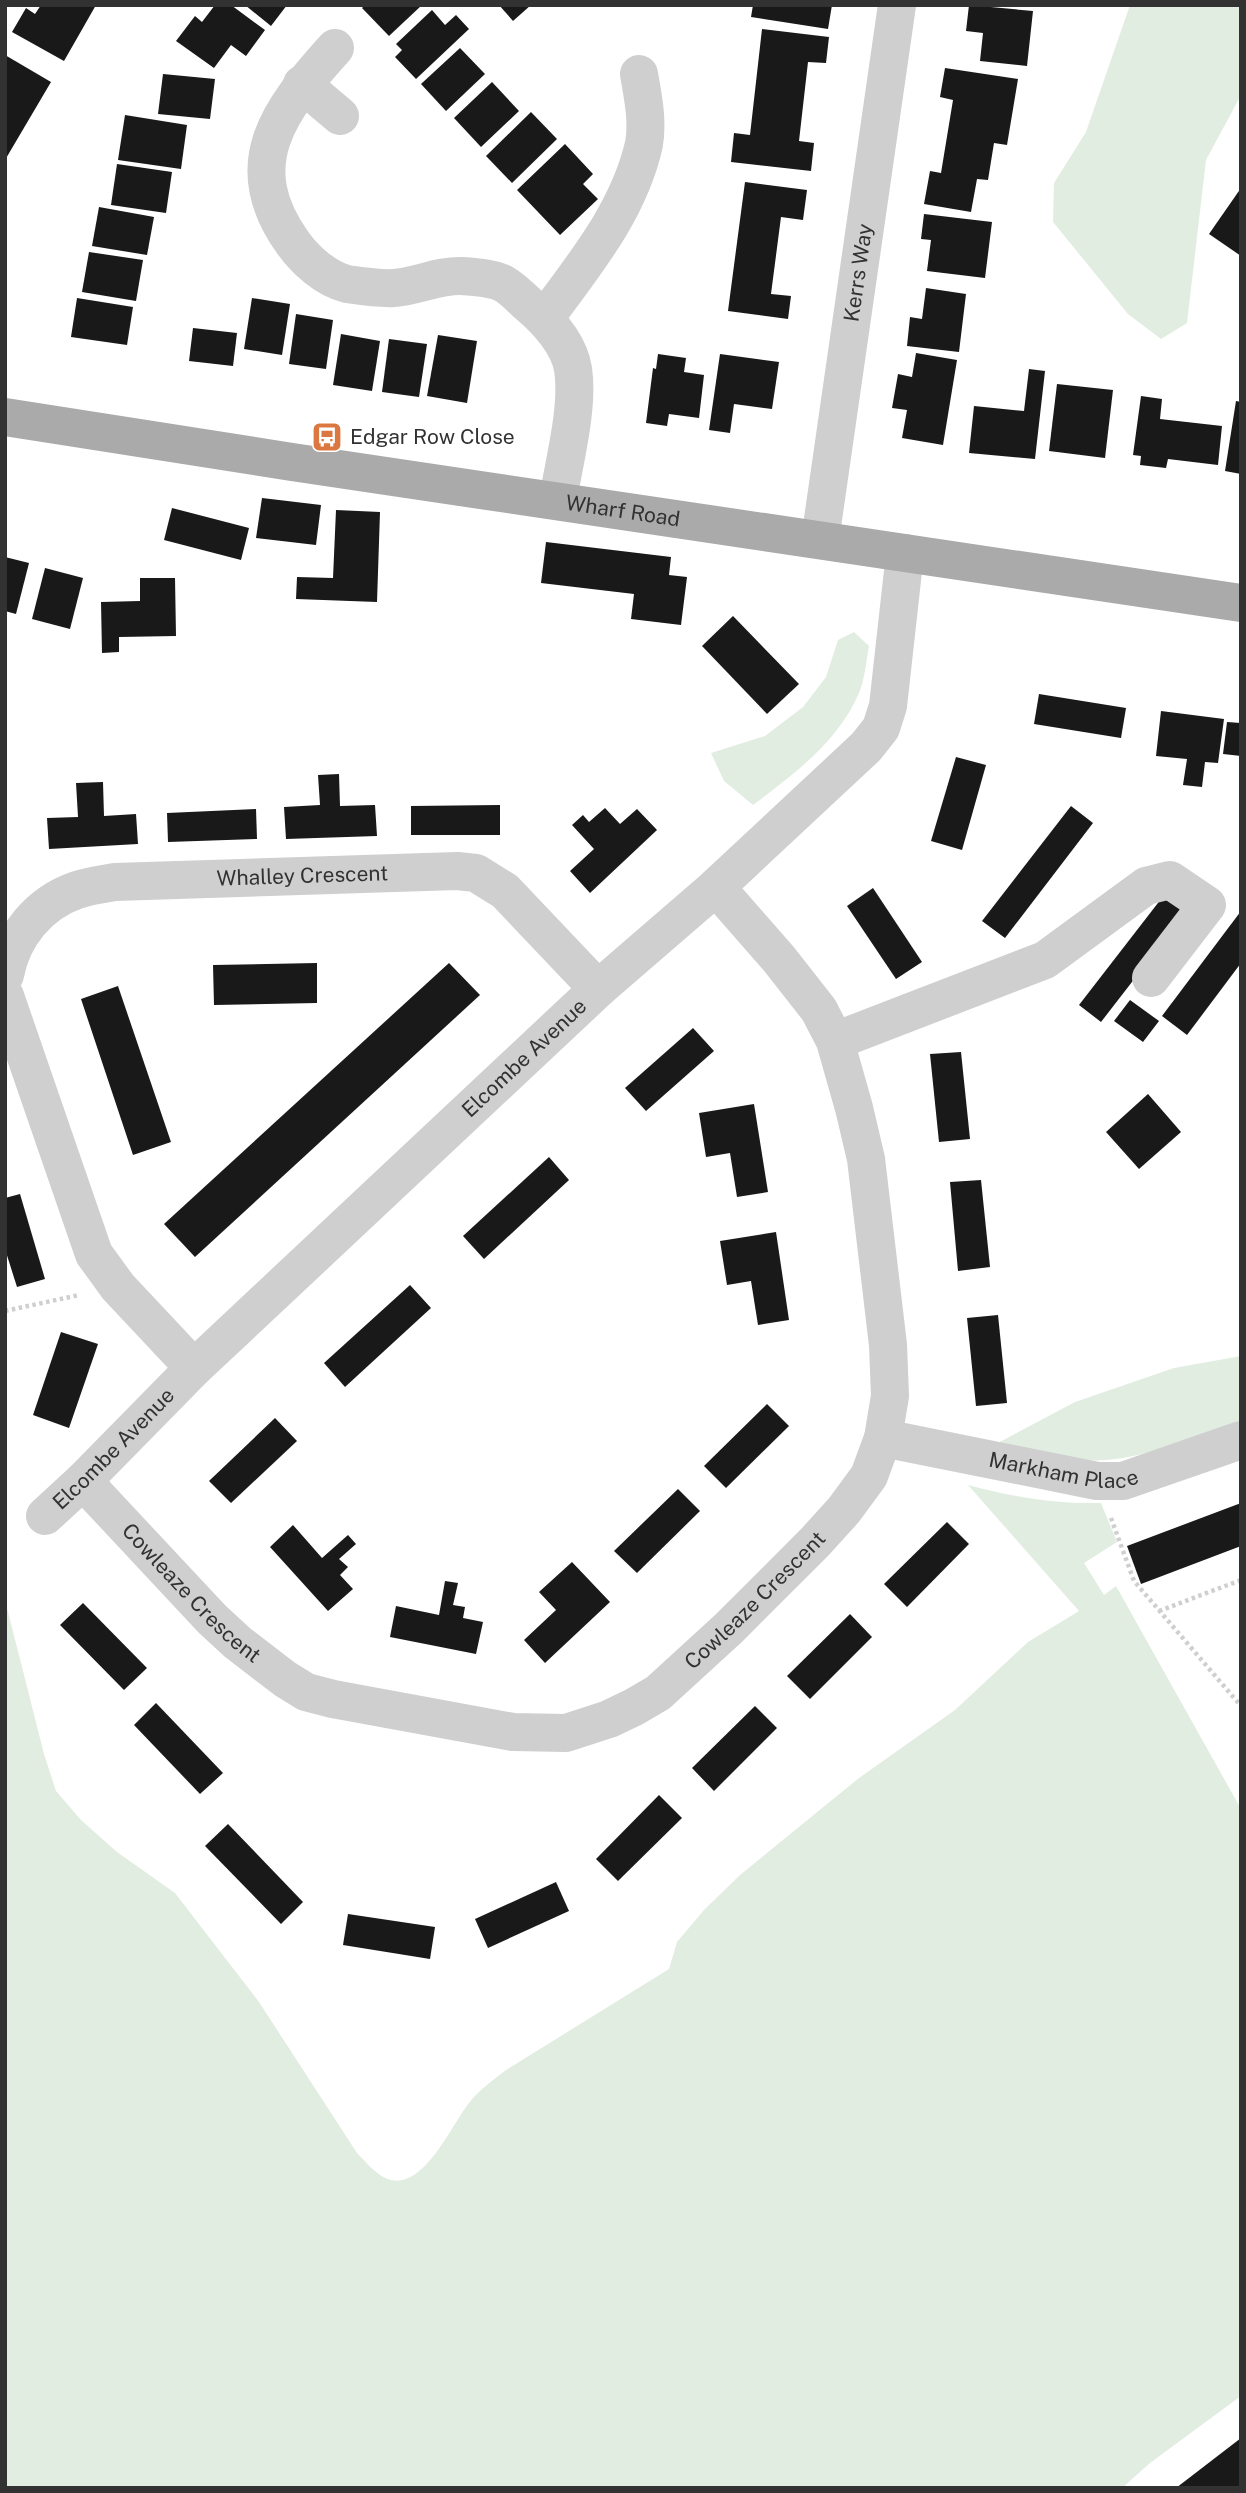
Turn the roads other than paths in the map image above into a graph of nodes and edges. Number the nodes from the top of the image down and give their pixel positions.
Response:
1 (897, 5) edge
2 (335, 48) dead end
3 (639, 74) dead end
4 (302, 84) junction
5 (340, 116) dead end
6 (545, 318) junction
7 (5, 417) edge
8 (558, 500) junction
9 (820, 540) junction
10 (905, 553) junction
11 (1241, 603) edge
12 (716, 887) junction
13 (5, 975) edge
14 (1152, 978) dead end
15 (598, 989) junction
16 (5, 996) edge
17 (835, 1041) junction
18 (194, 1368) junction
19 (883, 1438) junction
20 (1241, 1440) edge
21 (83, 1481) junction
22 (44, 1516) dead end

1 - 9 street, Kerrs Way
2 - 4 street
3 - 6 street
4 - 5 street
4 - 6 street
6 - 8 street
7 - 8 main road, Wharf Road
8 - 9 main road, Wharf Road
9 - 10 main road, Wharf Road
10 - 11 main road, Wharf Road
10 - 12 street, Elcombe Avenue
12 - 15 street, Elcombe Avenue
12 - 17 street, Cowleaze Crescent
13 - 15 street, Whalley Crescent
14 - 17 street
15 - 18 street, Elcombe Avenue
16 - 18 street
17 - 19 street, Cowleaze Crescent
18 - 21 street, Elcombe Avenue
19 - 20 street, Markham Place
19 - 21 street, Cowleaze Crescent
21 - 22 street, Elcombe Avenue

